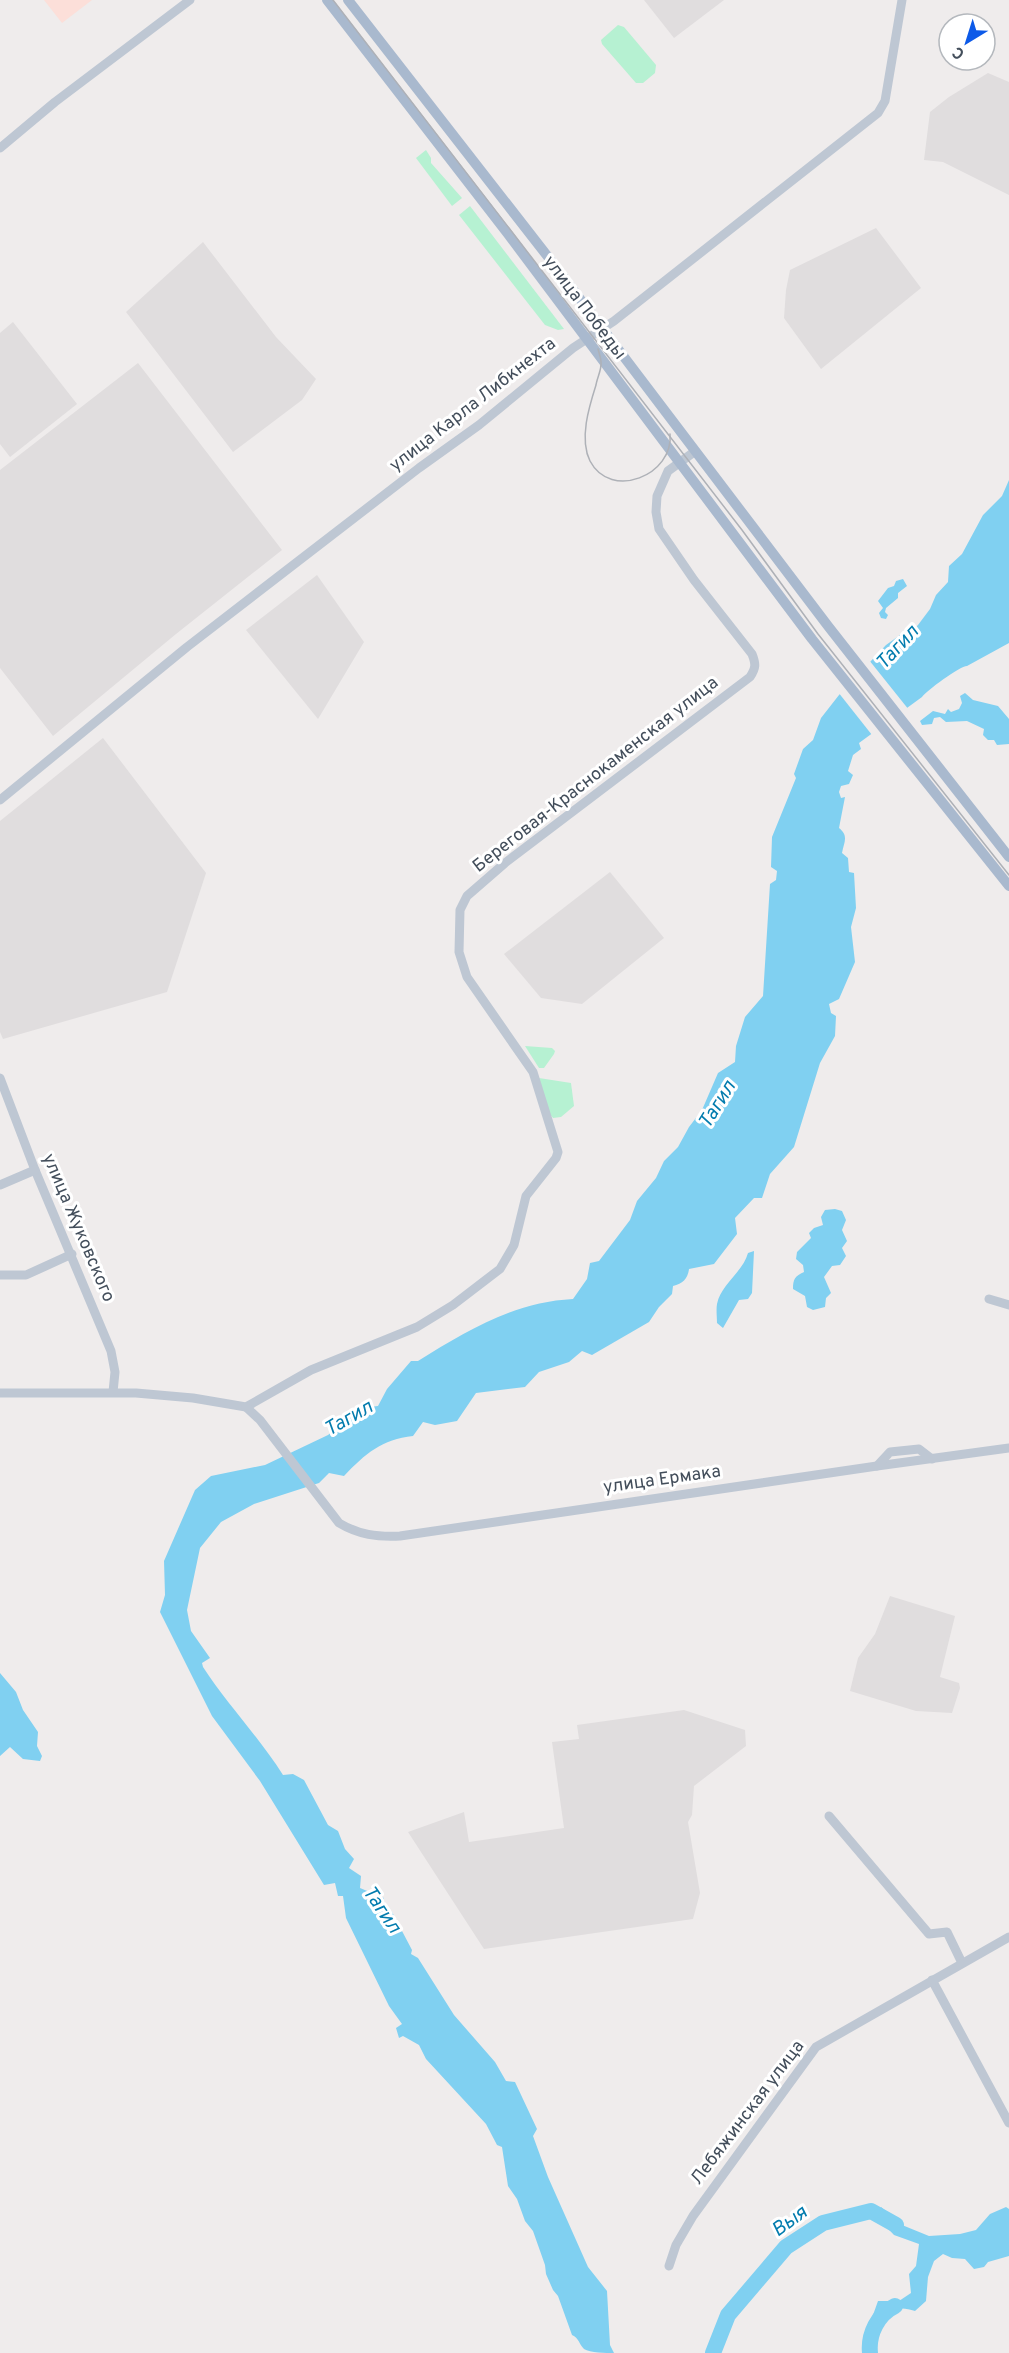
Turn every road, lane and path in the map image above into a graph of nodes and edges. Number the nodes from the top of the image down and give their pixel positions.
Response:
1 (190, 0) edge
2 (327, 0) edge
3 (348, 0) edge
4 (902, 0) edge
5 (0, 148) edge
6 (601, 328) junction
7 (586, 339) junction
8 (694, 452) junction
9 (679, 462) junction
10 (0, 800) edge
11 (1009, 857) edge
12 (1009, 886) edge
13 (0, 1078) edge
14 (35, 1170) junction
15 (0, 1185) edge
16 (72, 1254) junction
17 (0, 1275) edge
18 (989, 1299) dead end
19 (1009, 1305) edge
20 (113, 1392) junction
21 (0, 1393) edge
22 (246, 1407) junction
23 (1009, 1448) edge
24 (829, 1816) dead end
25 (1009, 1937) edge
26 (962, 1962) junction
27 (932, 1980) junction
28 (1009, 2123) edge
29 (669, 2266) dead end

1 - 5 street
2 - 7 main road, улица Победы
3 - 6 main road, улица Победы
4 - 6 street, улица Карла Либкнехта
6 - 7 street, улица Карла Либкнехта
6 - 8 main road, улица Победы
7 - 9 main road, улица Победы
7 - 10 street, улица Карла Либкнехта
8 - 9 street
8 - 11 main road, улица Победы
9 - 12 main road, улица Победы
9 - 22 street, Береговая-Краснокаменская улица
13 - 14 street, улица Жуковского
14 - 15 street
14 - 16 street, улица Жуковского
16 - 17 street
16 - 20 street, улица Жуковского
18 - 19 street
20 - 21 street
20 - 22 street
22 - 23 street, улица Ермака
24 - 26 street
25 - 26 street, Лебяжинская улица
26 - 27 street, Лебяжинская улица
27 - 28 street
27 - 29 street, Лебяжинская улица

